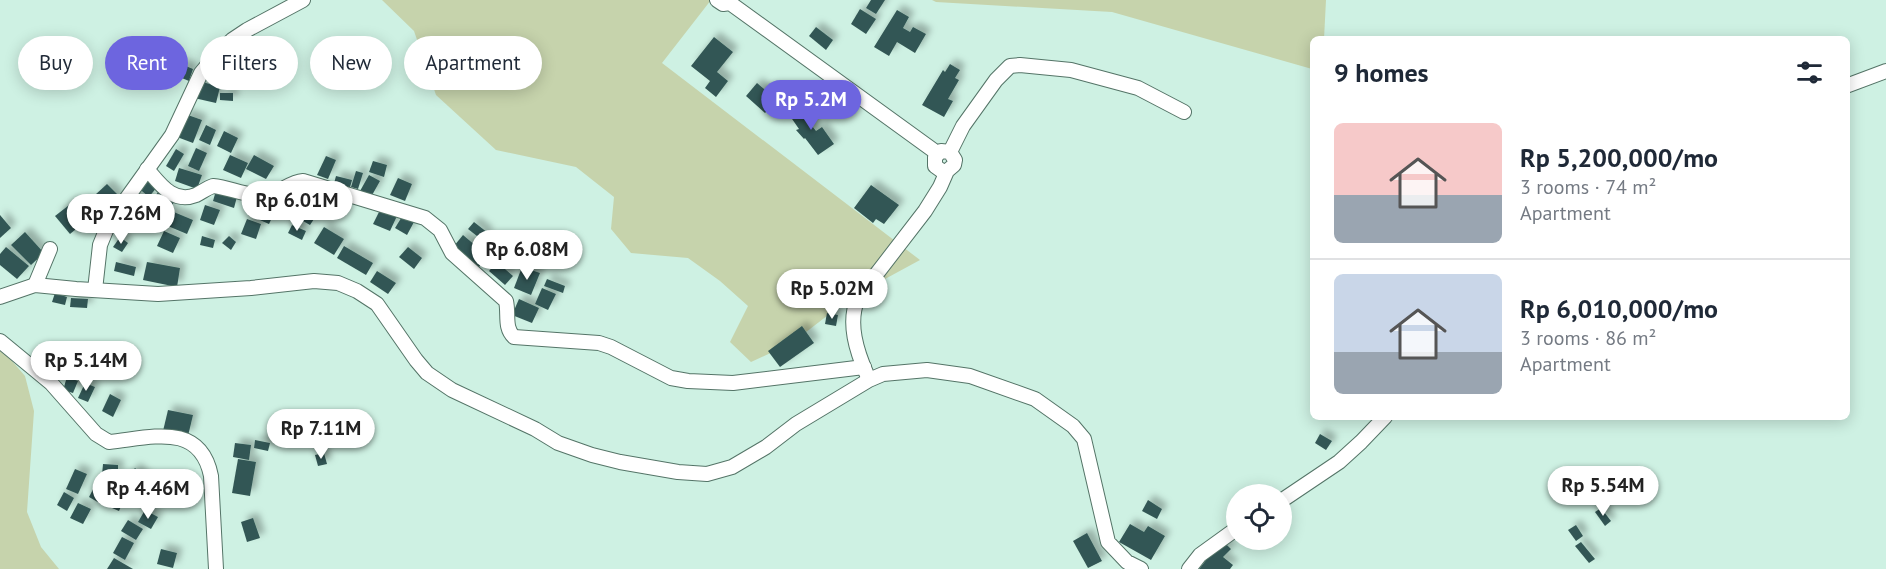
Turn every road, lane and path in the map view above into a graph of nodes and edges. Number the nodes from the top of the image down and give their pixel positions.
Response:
1 (303, 0) edge
2 (727, 1) edge
3 (1886, 71) edge
4 (1850, 84) edge
5 (1184, 112) dead end
6 (944, 153) junction
7 (147, 169) junction
8 (50, 249) dead end
9 (34, 285) junction
10 (95, 290) junction
11 (0, 297) edge
12 (0, 341) edge
13 (866, 373) junction
14 (1382, 420) edge
15 (1292, 494) edge
16 (1226, 537) edge
17 (216, 569) edge
18 (1141, 569) edge
19 (1189, 569) edge

1 - 7 street
2 - 6 street
3 - 4 street
5 - 6 street
6 - 13 street
7 - 10 street
7 - 13 street
8 - 9 street
9 - 10 street
9 - 11 street
10 - 13 street
12 - 17 street
13 - 18 street
14 - 15 street
16 - 19 street

